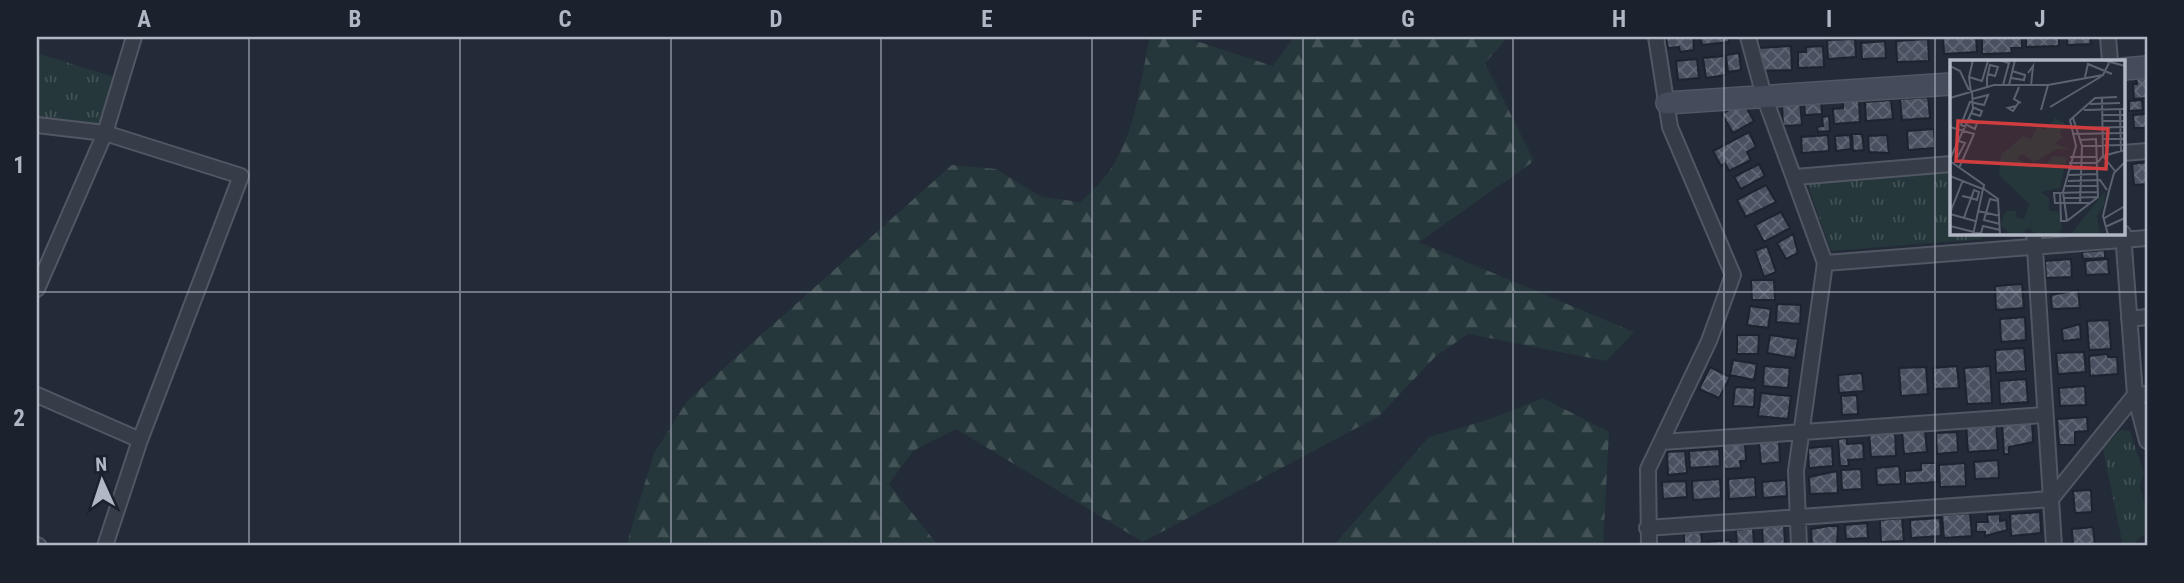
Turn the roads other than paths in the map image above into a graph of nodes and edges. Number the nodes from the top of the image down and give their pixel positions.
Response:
1 (134, 37) edge
2 (1656, 37) edge
3 (1748, 37) edge
4 (2108, 37) edge
5 (2110, 60) edge
6 (2147, 67) edge
7 (2124, 69) edge
8 (1950, 84) edge
9 (1764, 96) junction
10 (1667, 103) junction
11 (37, 125) edge
12 (105, 133) junction
13 (2147, 151) edge
14 (2124, 153) edge
15 (1950, 164) edge
16 (1795, 177) junction
17 (2123, 236) edge
18 (2147, 238) edge
19 (2034, 240) edge
20 (1825, 263) junction
21 (37, 289) edge
22 (2147, 317) edge
23 (2129, 318) junction
24 (37, 395) edge
25 (2141, 395) edge
26 (2044, 415) junction
27 (1801, 432) junction
28 (140, 440) junction
29 (2147, 441) edge
30 (1662, 442) junction
31 (2051, 499) junction
32 (1797, 517) junction
33 (1647, 527) junction
34 (105, 546) edge
35 (1648, 546) edge
36 (1799, 546) edge
37 (2054, 546) edge

1 - 12 street
2 - 10 street
3 - 9 street
4 - 5 street
6 - 7 street
8 - 9 street
9 - 10 street
9 - 16 street
10 - 30 street
11 - 12 street
12 - 21 street
12 - 28 street
13 - 14 street
15 - 16 street
16 - 20 street
17 - 18 street
17 - 19 street
17 - 23 street
19 - 20 street
19 - 26 street
20 - 27 street
22 - 23 street
23 - 25 street
24 - 28 street
25 - 29 street
25 - 31 street
26 - 27 street
26 - 31 street
27 - 30 street
27 - 32 street
28 - 34 street
30 - 33 street
31 - 32 street
31 - 37 street
32 - 33 street
32 - 36 street
33 - 35 street

